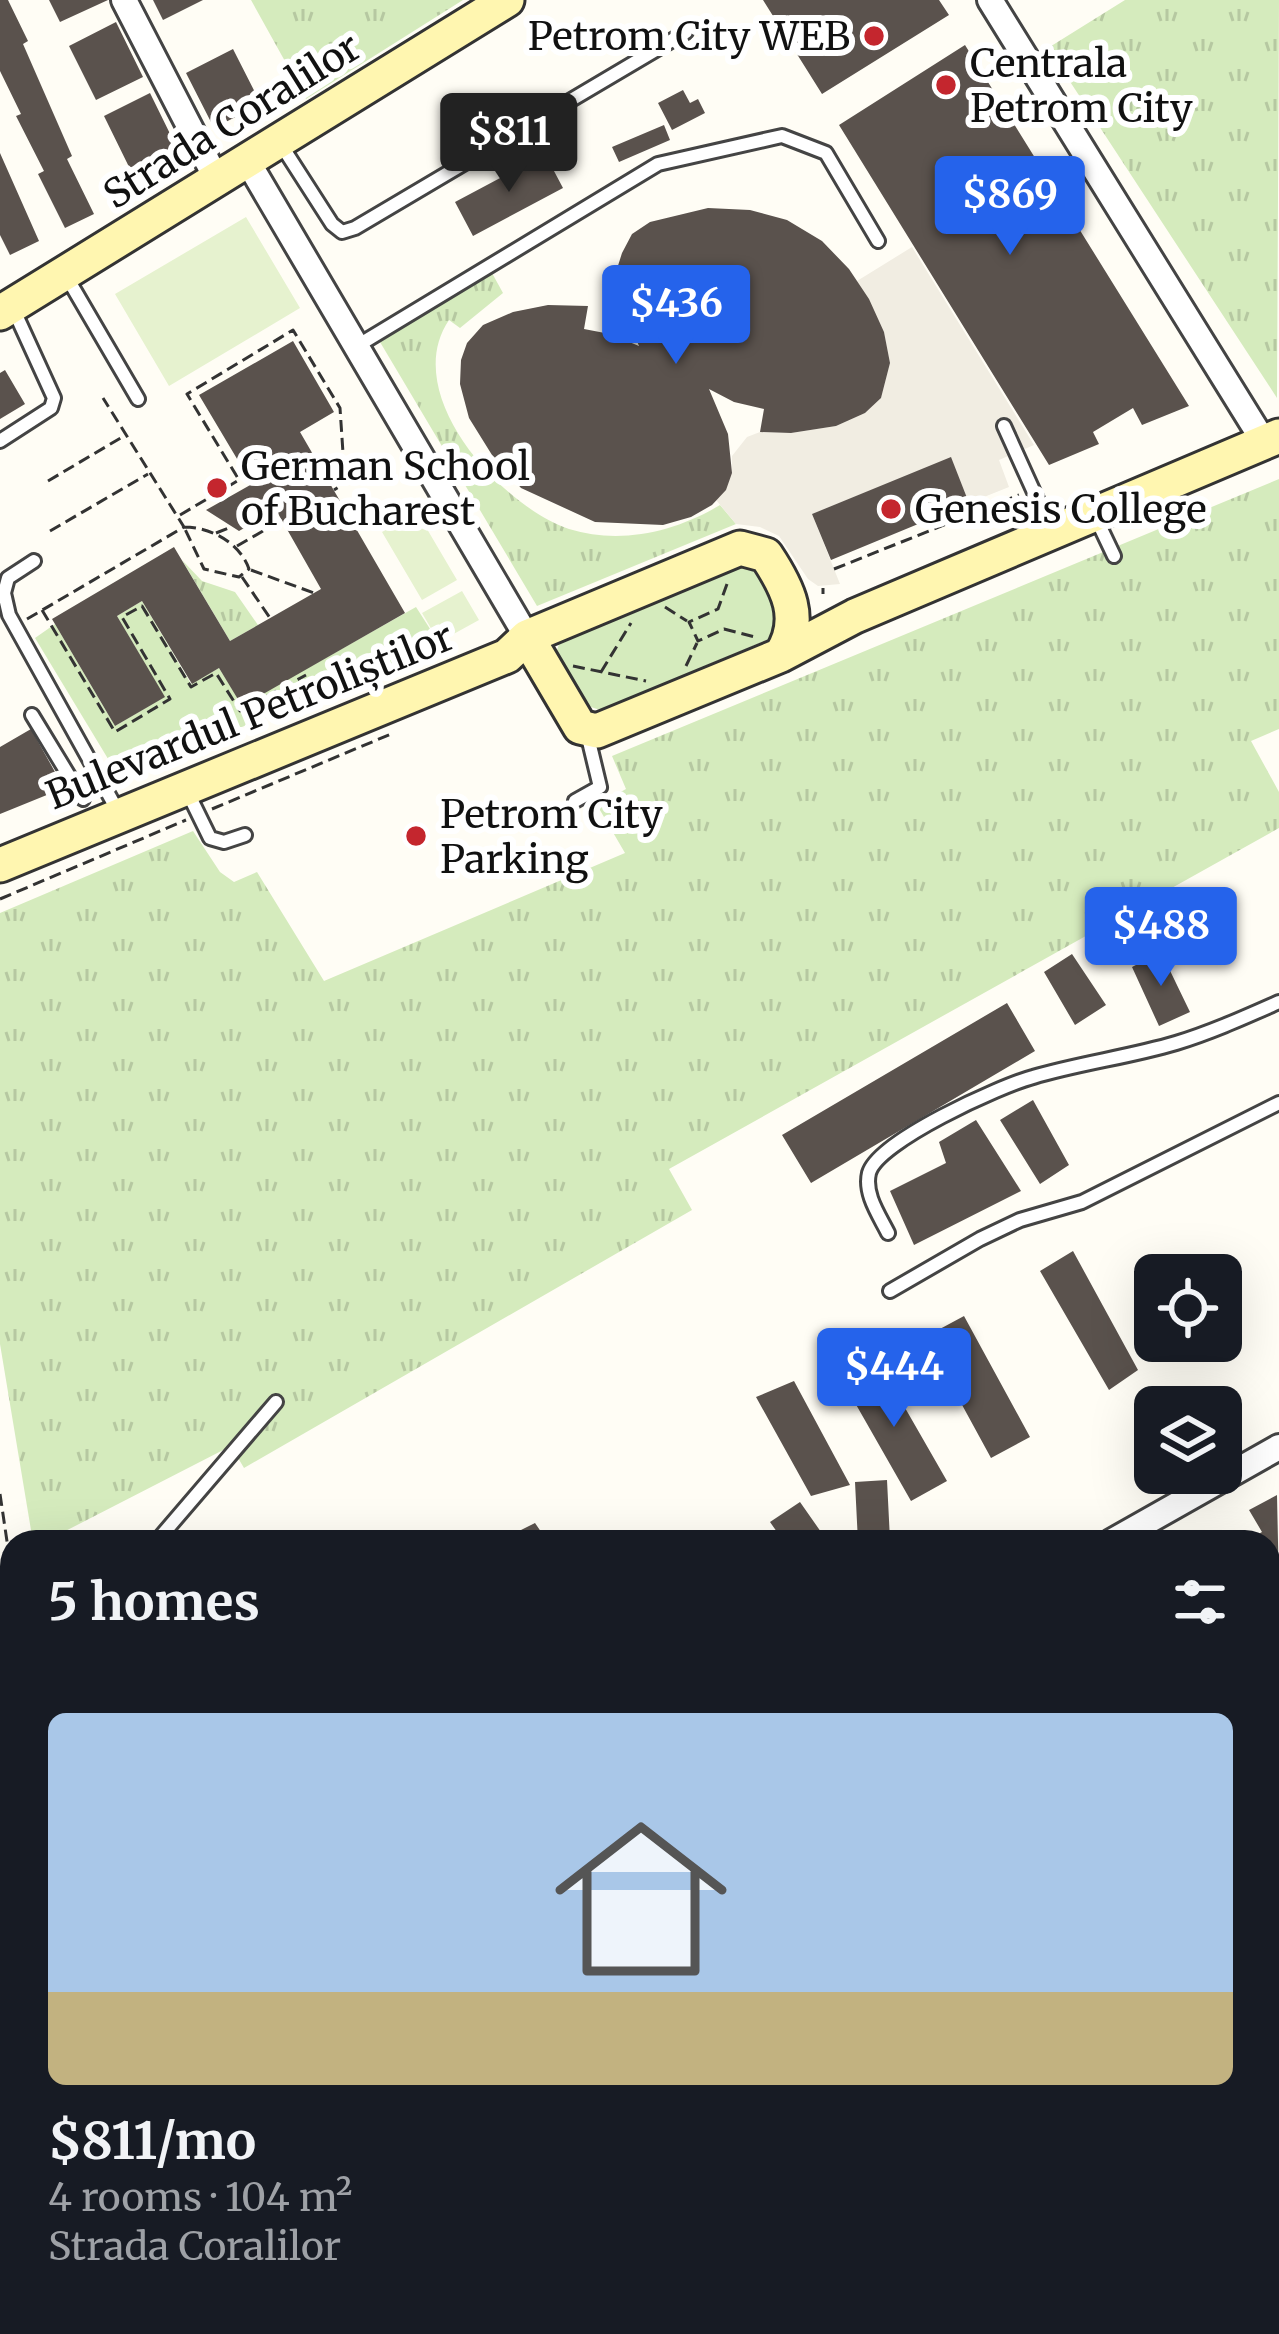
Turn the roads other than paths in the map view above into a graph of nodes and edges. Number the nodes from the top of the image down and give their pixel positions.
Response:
1 (124, 0) edge
2 (507, 0) edge
3 (990, 0) edge
4 (686, 32) dead end
5 (279, 142) junction
6 (248, 162) junction
7 (217, 180) junction
8 (878, 241) dead end
9 (64, 272) junction
10 (6, 309) edge
11 (356, 346) junction
12 (138, 399) dead end
13 (1004, 426) dead end
14 (1271, 439) edge
15 (0, 441) edge
16 (1094, 515) junction
17 (1052, 533) junction
18 (1114, 556) dead end
19 (34, 561) dead end
20 (787, 593) junction
21 (855, 616) junction
22 (527, 637) junction
23 (769, 647) junction
24 (32, 715) dead end
25 (587, 731) junction
26 (83, 799) dead end
27 (575, 801) dead end
28 (193, 802) junction
29 (120, 816) junction
30 (244, 835) dead end
31 (0, 865) edge
32 (1279, 1002) edge
33 (1279, 1103) edge
34 (888, 1233) dead end
35 (890, 1291) dead end
36 (276, 1402) dead end
37 (1279, 1447) edge
38 (166, 1530) edge
39 (1132, 1530) edge

1 - 7 street
2 - 5 street, Strada Coralilor
3 - 14 street
4 - 5 lane
5 - 6 street, Strada Coralilor
6 - 7 street, Strada Coralilor
6 - 11 street
7 - 9 street, Strada Coralilor
8 - 11 lane
9 - 10 street, Strada Coralilor
9 - 12 lane
10 - 15 lane
11 - 22 street
13 - 17 lane
14 - 16 street
16 - 17 street
16 - 18 lane
17 - 21 street
19 - 29 lane
20 - 21 street, Bulevardul Petroliștilor
20 - 22 street, Bulevardul Petroliștilor
20 - 23 street
21 - 23 street
22 - 25 street
22 - 28 street, Bulevardul Petroliștilor
23 - 25 street
24 - 26 lane
25 - 27 lane
28 - 29 street, Bulevardul Petroliștilor
28 - 30 lane
29 - 31 street, Bulevardul Petroliștilor
32 - 34 lane
33 - 35 lane
36 - 38 lane
37 - 39 street

